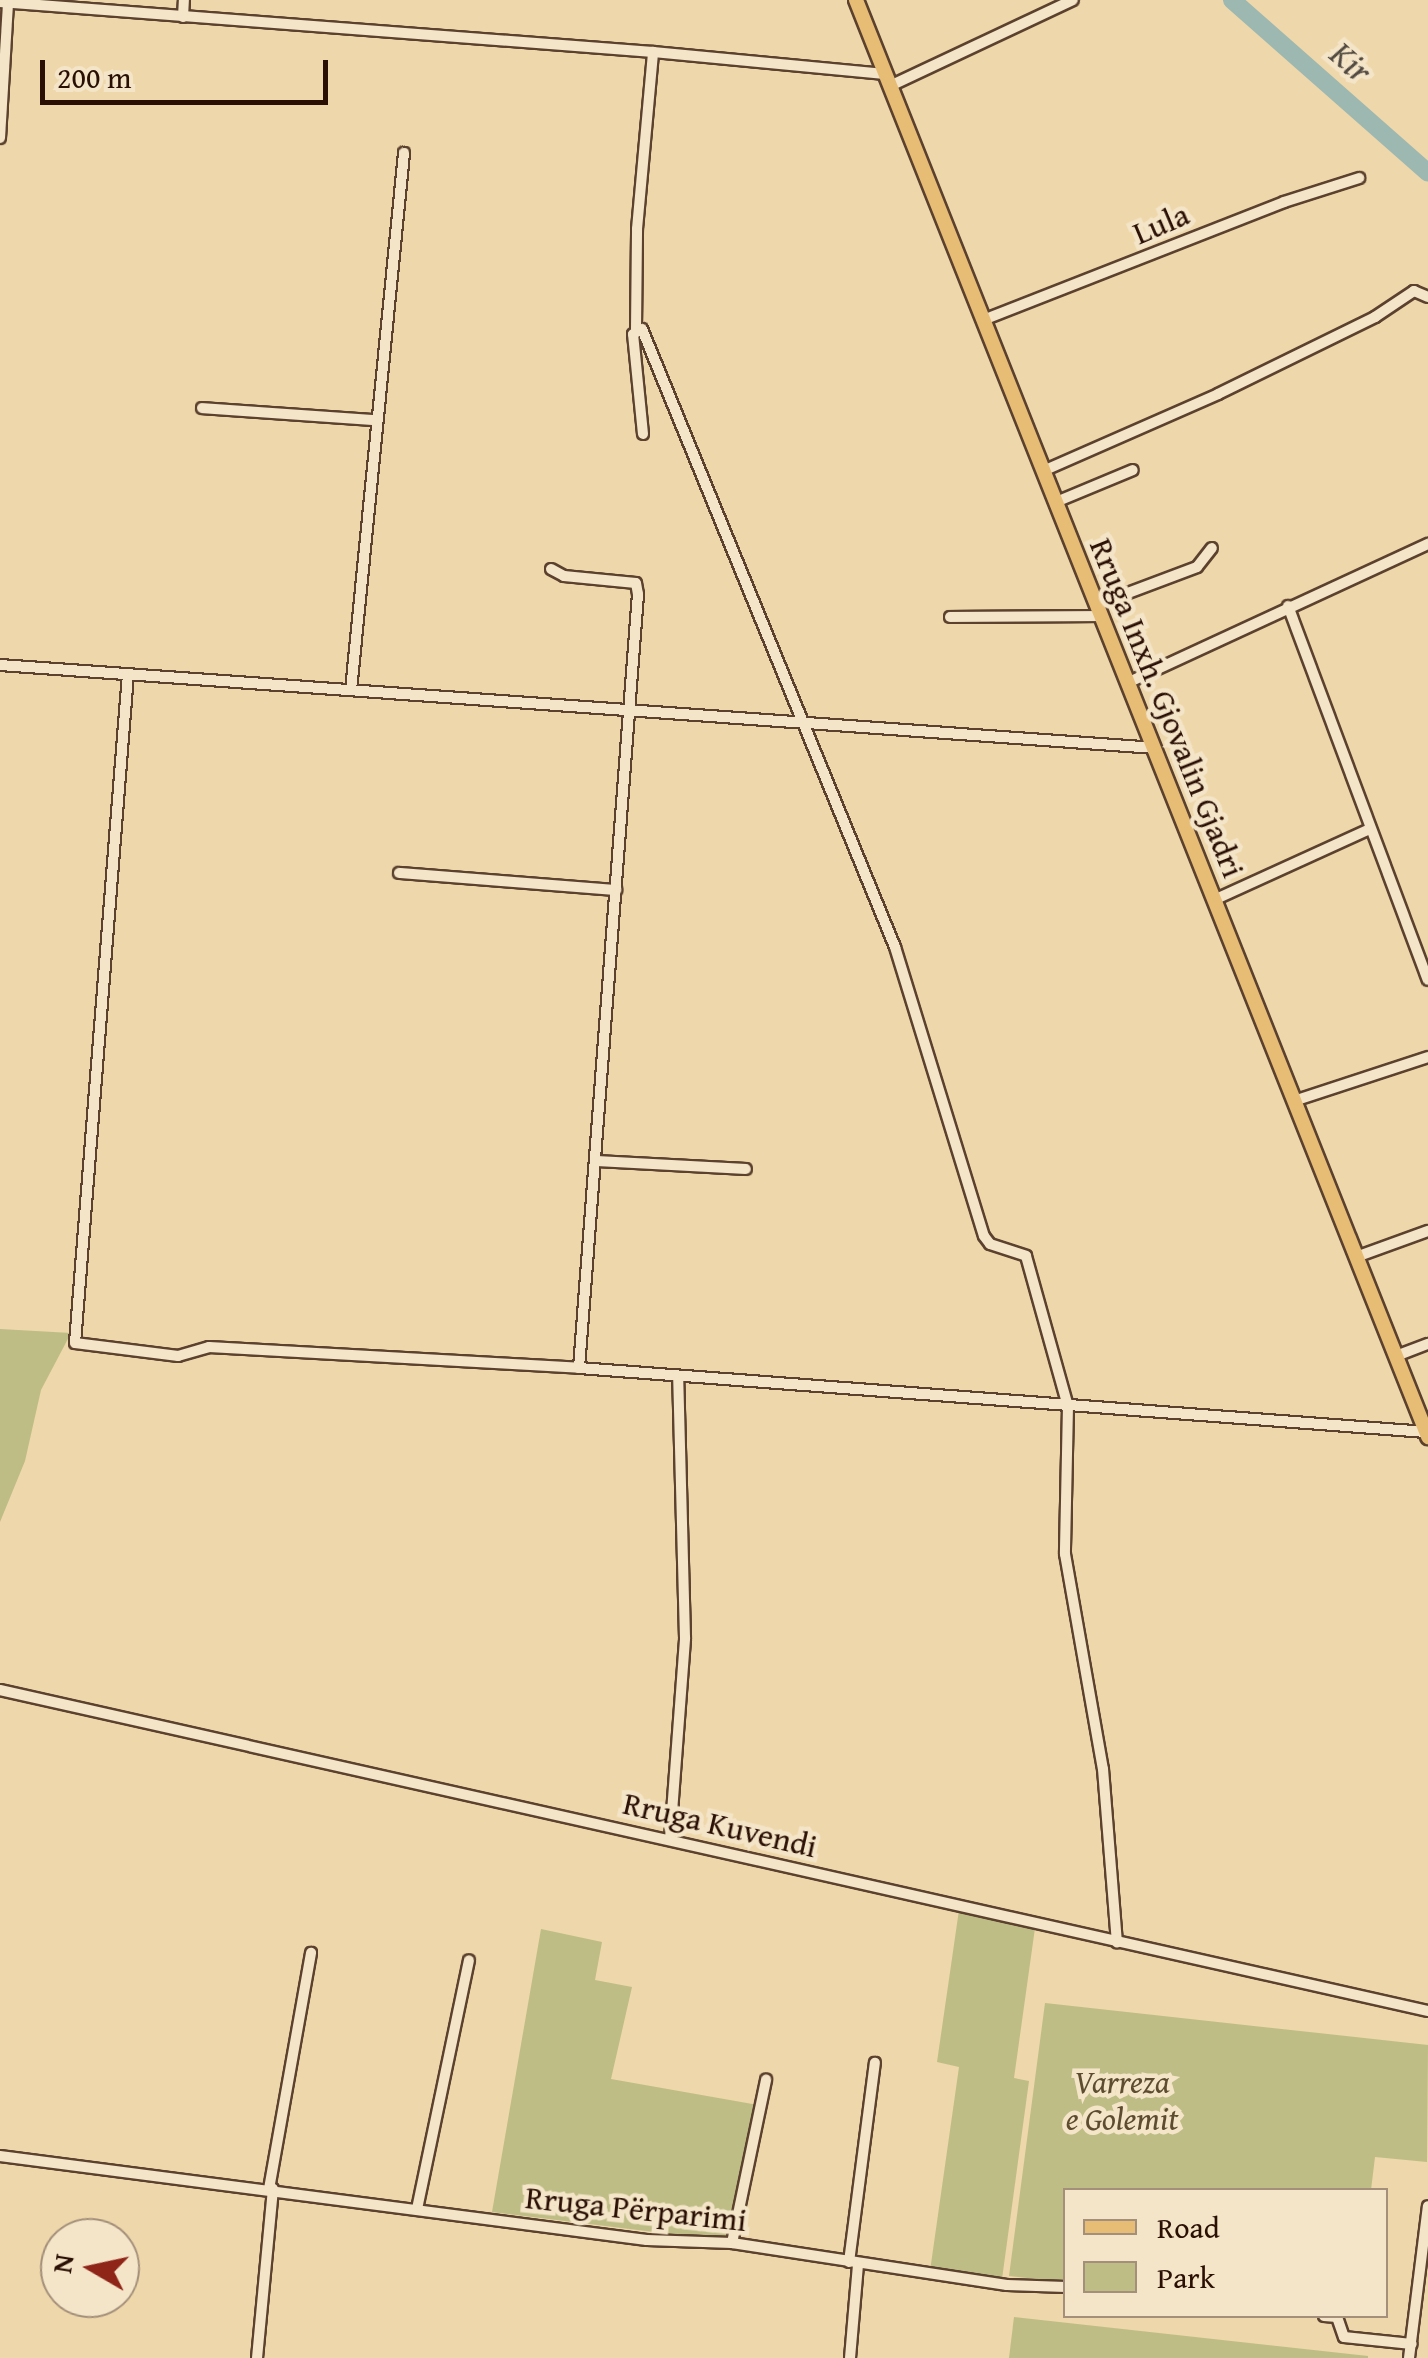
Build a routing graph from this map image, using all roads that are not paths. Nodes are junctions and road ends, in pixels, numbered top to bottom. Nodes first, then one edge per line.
1 (184, 0) edge
2 (856, 0) edge
3 (1073, 0) edge
4 (4, 3) edge
5 (183, 17) junction
6 (653, 52) junction
7 (887, 80) junction
8 (0, 138) edge
9 (404, 152) dead end
10 (1359, 178) dead end
11 (1428, 297) edge
12 (983, 320) junction
13 (636, 330) junction
14 (202, 408) dead end
15 (375, 420) junction
16 (643, 434) dead end
17 (1134, 470) dead end
18 (1043, 471) junction
19 (1056, 502) junction
20 (1428, 544) edge
21 (1212, 548) dead end
22 (550, 568) dead end
23 (1288, 606) junction
24 (1098, 610) junction
25 (950, 617) dead end
26 (0, 665) edge
27 (128, 674) junction
28 (1128, 682) junction
29 (352, 690) junction
30 (630, 712) junction
31 (802, 725) junction
32 (1154, 748) junction
33 (1370, 830) junction
34 (398, 873) dead end
35 (616, 890) junction
36 (1214, 900) junction
37 (1428, 980) edge
38 (1428, 1057) edge
39 (1294, 1101) junction
40 (597, 1161) junction
41 (746, 1170) dead end
42 (1428, 1230) edge
43 (1356, 1257) junction
44 (1428, 1344) edge
45 (1396, 1356) junction
46 (579, 1368) junction
47 (678, 1378) junction
48 (1068, 1406) junction
49 (1427, 1434) edge
50 (0, 1690) edge
51 (670, 1839) junction
52 (1117, 1942) junction
53 (311, 1953) dead end
54 (470, 1960) dead end
55 (1428, 2011) edge
56 (876, 2063) dead end
57 (766, 2080) dead end
58 (0, 2156) edge
59 (271, 2189) junction
60 (1428, 2206) edge
61 (417, 2209) junction
62 (732, 2242) junction
63 (854, 2263) junction
64 (1063, 2287) edge
65 (1337, 2318) edge
66 (1412, 2344) junction
67 (257, 2358) edge
68 (850, 2358) edge
69 (1409, 2358) edge

1 - 5 street
2 - 7 main road, Rruga Inxh. Gjovalin Gjadri
3 - 7 street
4 - 5 street
4 - 8 street
5 - 6 street
6 - 7 street
6 - 13 street
7 - 12 main road, Rruga Inxh. Gjovalin Gjadri
9 - 15 street
10 - 12 street, Lula
11 - 18 street
12 - 18 main road, Rruga Inxh. Gjovalin Gjadri
13 - 16 street
13 - 31 street
14 - 15 street
15 - 29 street
17 - 19 street
18 - 19 main road, Rruga Inxh. Gjovalin Gjadri
19 - 24 main road, Rruga Inxh. Gjovalin Gjadri
20 - 23 street
21 - 24 street
22 - 30 street
23 - 28 street
23 - 33 street
24 - 25 street
24 - 28 main road, Rruga Inxh. Gjovalin Gjadri
26 - 27 street
27 - 29 street
27 - 46 street
28 - 32 main road, Rruga Inxh. Gjovalin Gjadri
29 - 30 street
30 - 31 street
30 - 35 street
31 - 32 street
31 - 48 street
32 - 36 main road, Rruga Inxh. Gjovalin Gjadri
33 - 36 street
33 - 37 street
34 - 35 street
35 - 40 street
36 - 39 main road, Rruga Inxh. Gjovalin Gjadri
38 - 39 street
39 - 43 main road, Rruga Inxh. Gjovalin Gjadri
40 - 41 street
40 - 46 street
42 - 43 street
43 - 45 main road, Rruga Inxh. Gjovalin Gjadri
44 - 45 street
45 - 49 main road, Rruga Inxh. Gjovalin Gjadri
46 - 47 street
47 - 48 street
47 - 51 street
48 - 49 street
48 - 52 street
50 - 51 street, Rruga Kuvendi
51 - 52 street, Rruga Kuvendi
52 - 55 street, Rruga Kuvendi
53 - 59 street
54 - 61 street
56 - 63 street
57 - 62 street
58 - 59 street, Rruga Përparimi
59 - 61 street, Rruga Përparimi
59 - 67 street
60 - 66 street
61 - 62 street, Rruga Përparimi
62 - 63 street, Rruga Përparimi
63 - 64 street, Rruga Përparimi
63 - 68 street
65 - 66 street
66 - 69 street

